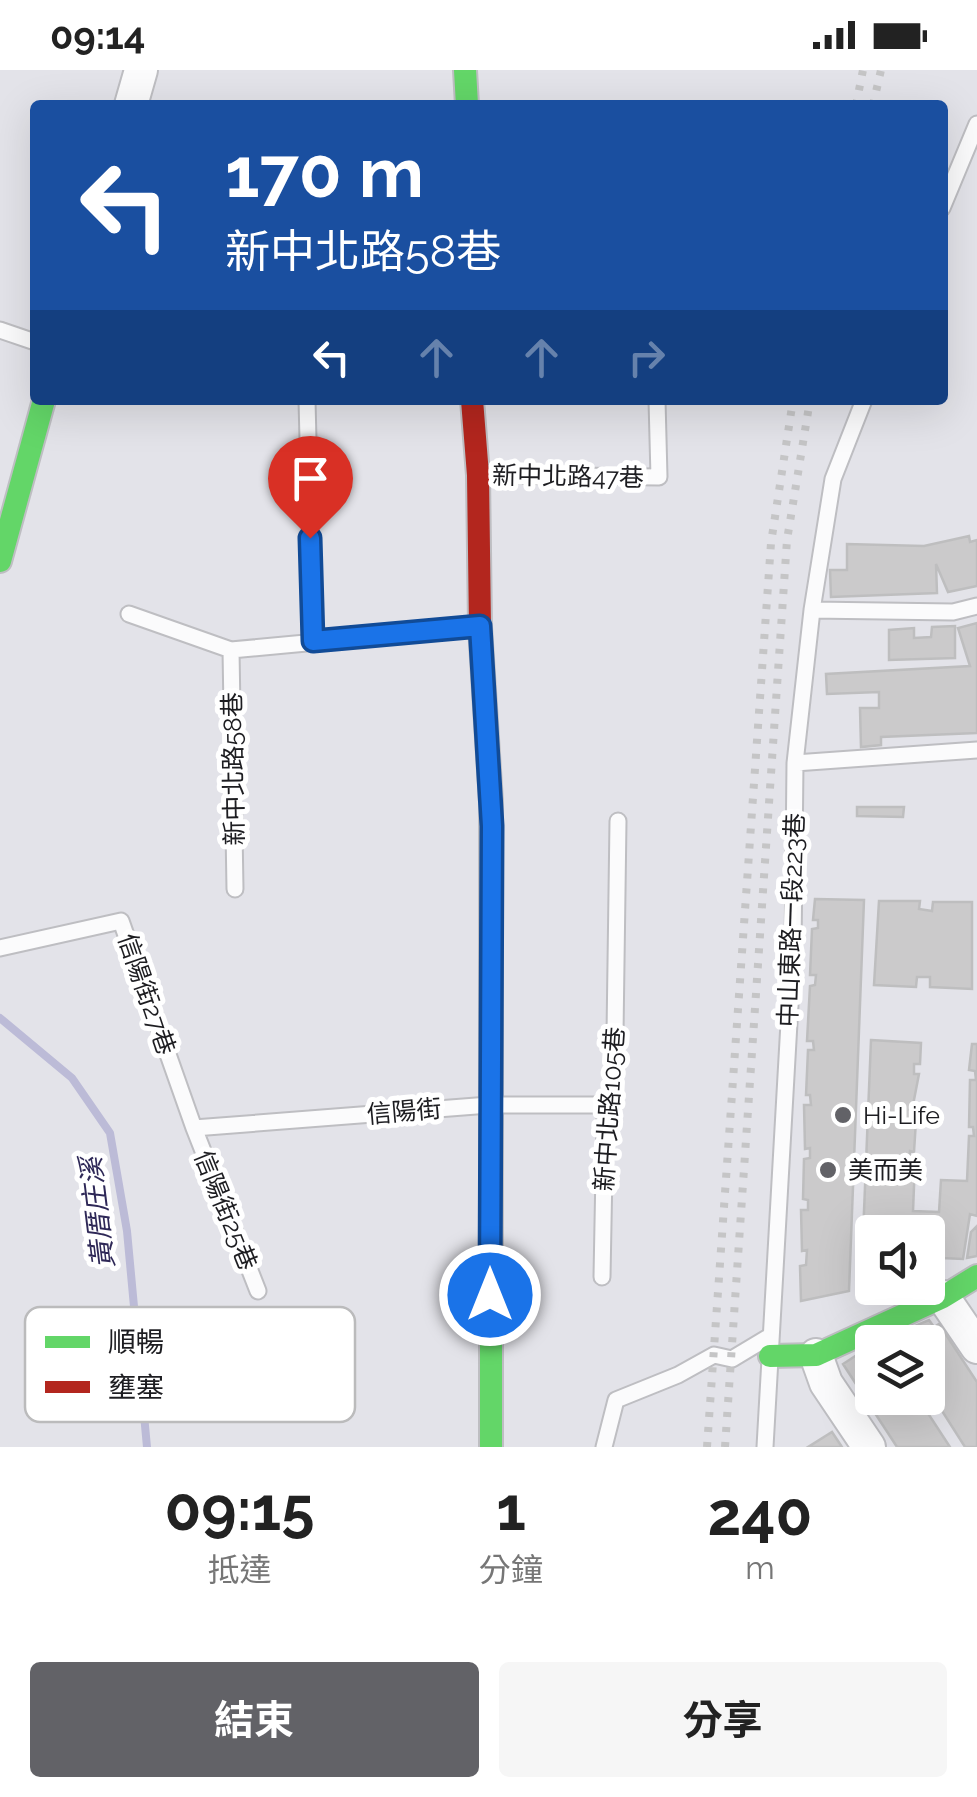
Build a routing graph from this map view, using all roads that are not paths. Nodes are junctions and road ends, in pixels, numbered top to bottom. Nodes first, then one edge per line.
1 (141, 70) edge
2 (465, 70) edge
3 (132, 100) edge
4 (466, 100) edge
5 (977, 124) edge
6 (948, 194) edge
7 (0, 330) edge
8 (30, 340) edge
9 (43, 405) edge
10 (307, 405) edge
11 (472, 405) edge
12 (657, 405) edge
13 (862, 405) edge
14 (478, 475) junction
15 (0, 561) edge
16 (977, 606) edge
17 (812, 610) junction
18 (128, 614) dead end
19 (480, 626) junction
20 (313, 641) junction
21 (231, 650) junction
22 (977, 750) edge
23 (795, 763) junction
24 (618, 821) dead end
25 (234, 889) dead end
26 (1, 948) edge
27 (489, 1104) junction
28 (614, 1105) junction
29 (194, 1128) junction
30 (977, 1276) edge
31 (602, 1277) dead end
32 (258, 1292) dead end
33 (945, 1297) edge
34 (945, 1299) edge
35 (928, 1305) edge
36 (770, 1346) junction
37 (977, 1347) edge
38 (816, 1355) junction
39 (491, 1447) edge
40 (604, 1447) edge
41 (765, 1447) edge
42 (870, 1447) edge

1 - 3 street
2 - 4 street
5 - 6 lane
7 - 8 lane
9 - 15 street
10 - 20 lane
11 - 14 street
12 - 14 lane, 新中北路47巷
13 - 17 lane, 中山東路一段223巷
14 - 19 street
16 - 17 lane
17 - 23 lane, 中山東路一段223巷
18 - 21 lane
19 - 20 lane
19 - 27 street
20 - 21 lane
21 - 25 lane, 新中北路58巷
22 - 23 lane
23 - 36 lane, 中山東路一段223巷
24 - 28 lane, 新中北路105巷
26 - 29 lane, 信陽街27巷
27 - 28 lane, 信陽街
27 - 29 lane, 信陽街
27 - 39 street
28 - 31 lane, 新中北路105巷
29 - 32 lane, 信陽街25巷
30 - 33 street
34 - 37 street
35 - 38 street
36 - 38 street
36 - 40 lane
36 - 41 lane, 中山東路一段223巷
38 - 42 street

